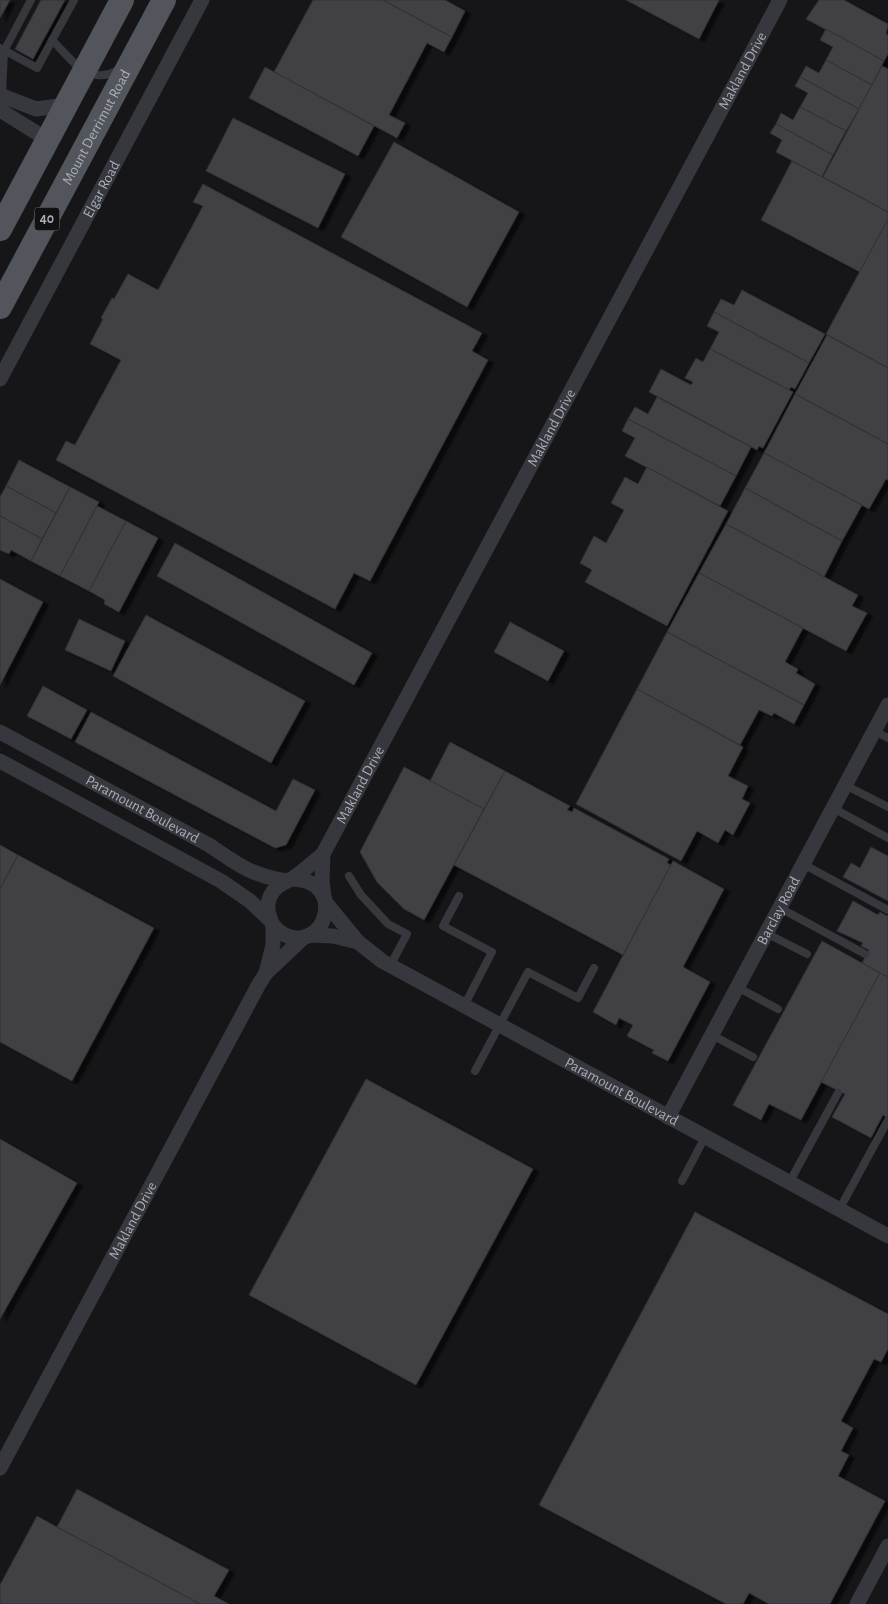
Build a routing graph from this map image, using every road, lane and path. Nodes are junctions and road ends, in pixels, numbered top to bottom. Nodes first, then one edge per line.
1 (31, 0) edge
2 (74, 0) edge
3 (112, 0) edge
4 (122, 0) edge
5 (164, 0) edge
6 (202, 0) edge
7 (780, 0) edge
8 (101, 39) junction
9 (52, 40) junction
10 (2, 49) edge
11 (131, 63) junction
12 (84, 72) junction
13 (1, 101) edge
14 (66, 105) junction
15 (95, 131) junction
16 (48, 140) junction
17 (0, 229) edge
18 (0, 307) edge
19 (0, 379) edge
20 (888, 705) edge
21 (874, 731) junction
22 (0, 732) edge
23 (888, 738) edge
24 (0, 761) edge
25 (845, 785) junction
26 (888, 807) edge
27 (833, 808) junction
28 (888, 838) edge
29 (323, 854) junction
30 (803, 864) junction
31 (349, 876) dead end
32 (289, 880) junction
33 (459, 896) dead end
34 (325, 899) junction
35 (780, 908) junction
36 (888, 910) edge
37 (271, 923) junction
38 (766, 933) junction
39 (306, 936) junction
40 (358, 942) junction
41 (807, 954) dead end
42 (865, 954) dead end
43 (390, 966) junction
44 (594, 968) dead end
45 (266, 974) junction
46 (738, 987) junction
47 (464, 1006) junction
48 (778, 1008) dead end
49 (499, 1026) junction
50 (712, 1035) junction
51 (753, 1057) dead end
52 (475, 1071) dead end
53 (838, 1093) dead end
54 (668, 1117) junction
55 (888, 1120) edge
56 (705, 1137) junction
57 (682, 1181) dead end
58 (789, 1183) junction
59 (839, 1210) junction
60 (888, 1236) edge
61 (0, 1468) edge
62 (888, 1546) edge
63 (857, 1604) edge

1 - 10 lane
2 - 9 lane
3 - 8 lane
4 - 8 main road, 40
5 - 11 main road, Mount Derrimut Road / 40
6 - 19 street, Elgar Road
7 - 29 street, Makland Drive
8 - 12 main road, 40
9 - 10 lane
9 - 12 lane
10 - 13 lane
11 - 12 lane
11 - 15 main road, Mount Derrimut Road / 40
12 - 14 main road, 40
13 - 14 street
13 - 16 street
14 - 16 main road, 40
15 - 16 main road
15 - 18 main road, Mount Derrimut Road / 40
16 - 17 main road, 40
20 - 21 street, Barclay Road
21 - 23 lane
21 - 25 street, Barclay Road
22 - 32 street, Paramount Boulevard
24 - 37 street, Paramount Boulevard
25 - 26 lane
25 - 27 street, Barclay Road
27 - 28 lane
27 - 30 street, Barclay Road
29 - 32 street, Makland Drive
29 - 34 street, Makland Drive
30 - 35 street, Barclay Road
30 - 36 lane
31 - 43 lane
32 - 34 street
32 - 37 street
33 - 47 lane
34 - 39 street
34 - 40 street, Paramount Boulevard
35 - 38 street, Barclay Road
35 - 42 lane
37 - 39 street
37 - 45 street, Makland Drive
38 - 41 lane
38 - 46 street, Barclay Road
39 - 40 street, Paramount Boulevard
39 - 45 street, Makland Drive
40 - 43 street, Paramount Boulevard
43 - 47 street, Paramount Boulevard
44 - 49 lane
45 - 61 street, Makland Drive
46 - 48 lane
46 - 50 street, Barclay Road
47 - 49 street, Paramount Boulevard
49 - 52 lane
49 - 54 street, Paramount Boulevard
50 - 51 lane
50 - 54 street, Barclay Road
53 - 58 lane
54 - 56 street, Paramount Boulevard
55 - 59 lane
56 - 57 lane
56 - 58 street, Paramount Boulevard
58 - 59 street, Paramount Boulevard
59 - 60 street, Paramount Boulevard
62 - 63 street

